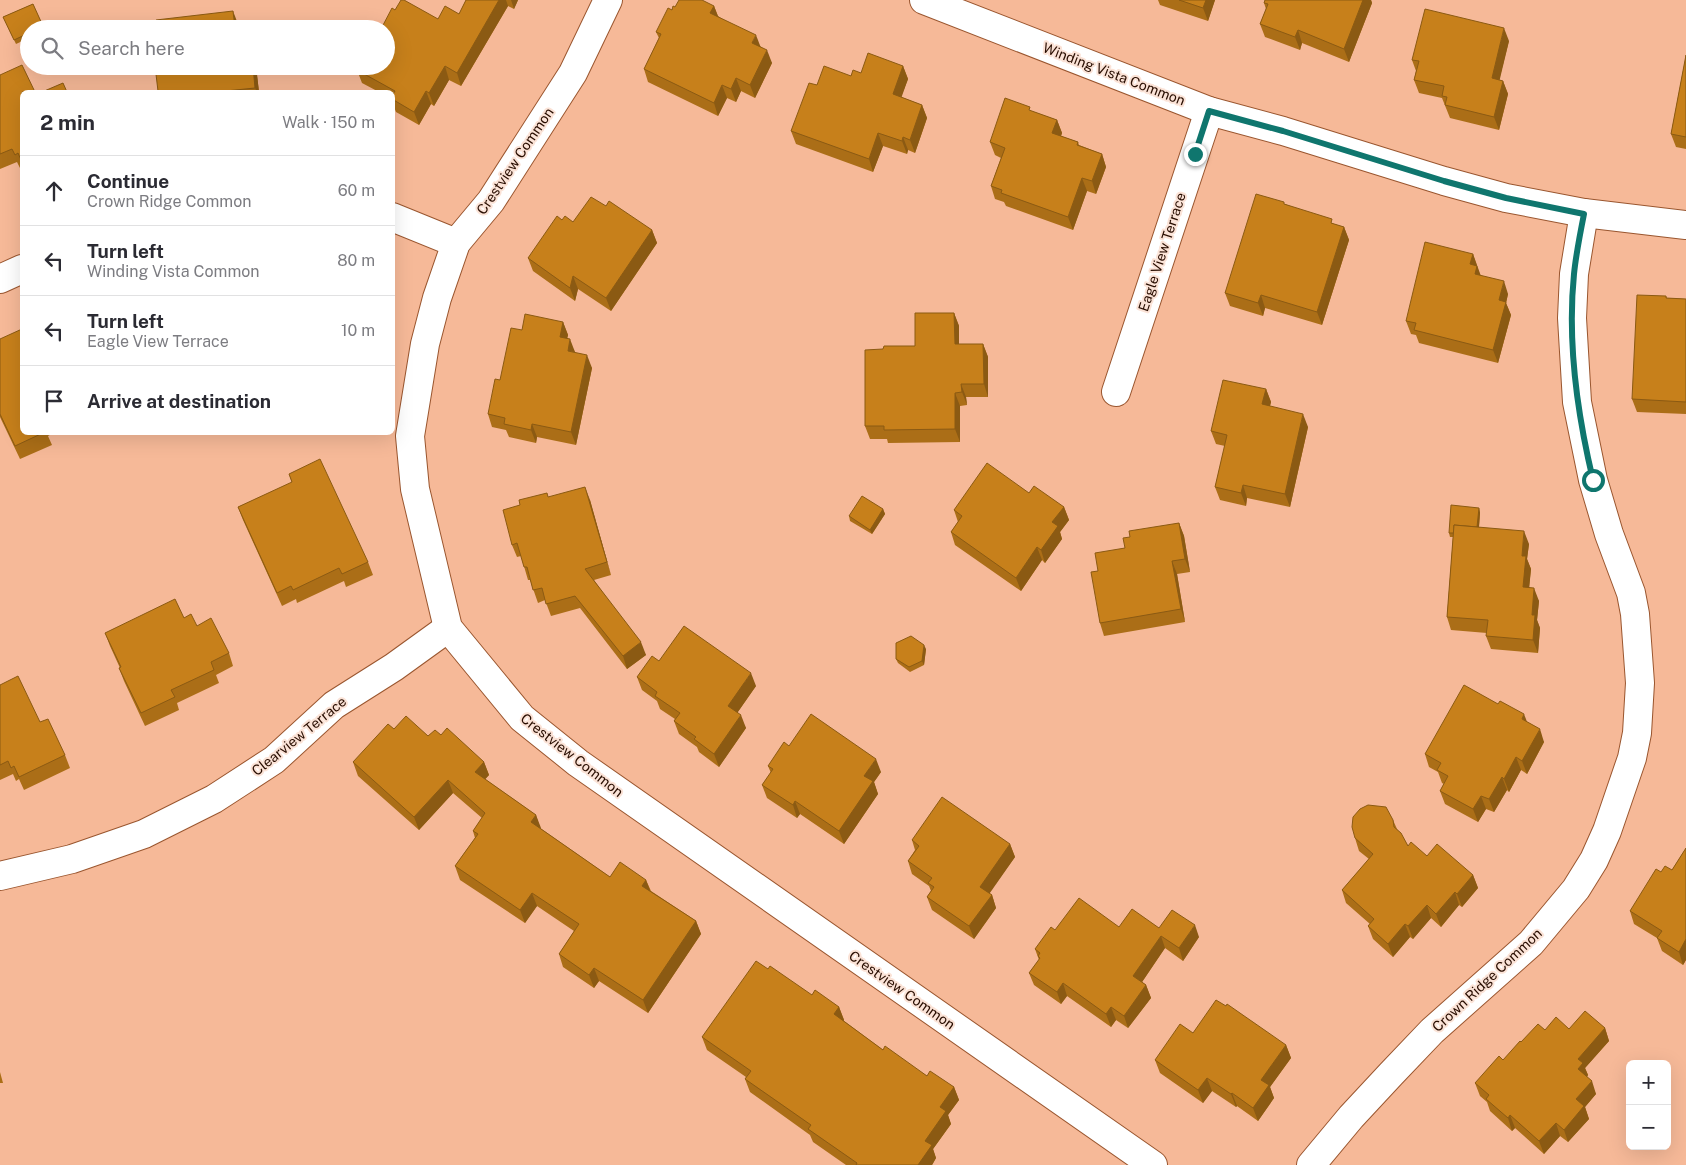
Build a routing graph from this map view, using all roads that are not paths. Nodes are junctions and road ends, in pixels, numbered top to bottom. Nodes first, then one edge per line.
1 (608, 0) edge
2 (924, 0) edge
3 (1209, 111) junction
4 (1584, 214) junction
5 (395, 218) edge
6 (1686, 225) edge
7 (456, 243) junction
8 (20, 270) edge
9 (0, 279) edge
10 (1116, 392) dead end
11 (448, 628) junction
12 (0, 876) edge
13 (1153, 1165) edge
14 (1311, 1165) edge

1 - 7 street, Crestview Common
2 - 3 street, Winding Vista Common
3 - 4 street, Winding Vista Common
3 - 10 street, Eagle View Terrace
4 - 6 street, Winding Vista Common
4 - 14 street, Crown Ridge Common
5 - 7 street
7 - 11 street, Crestview Common
8 - 9 street
11 - 12 street, Clearview Terrace
11 - 13 street, Crestview Common

